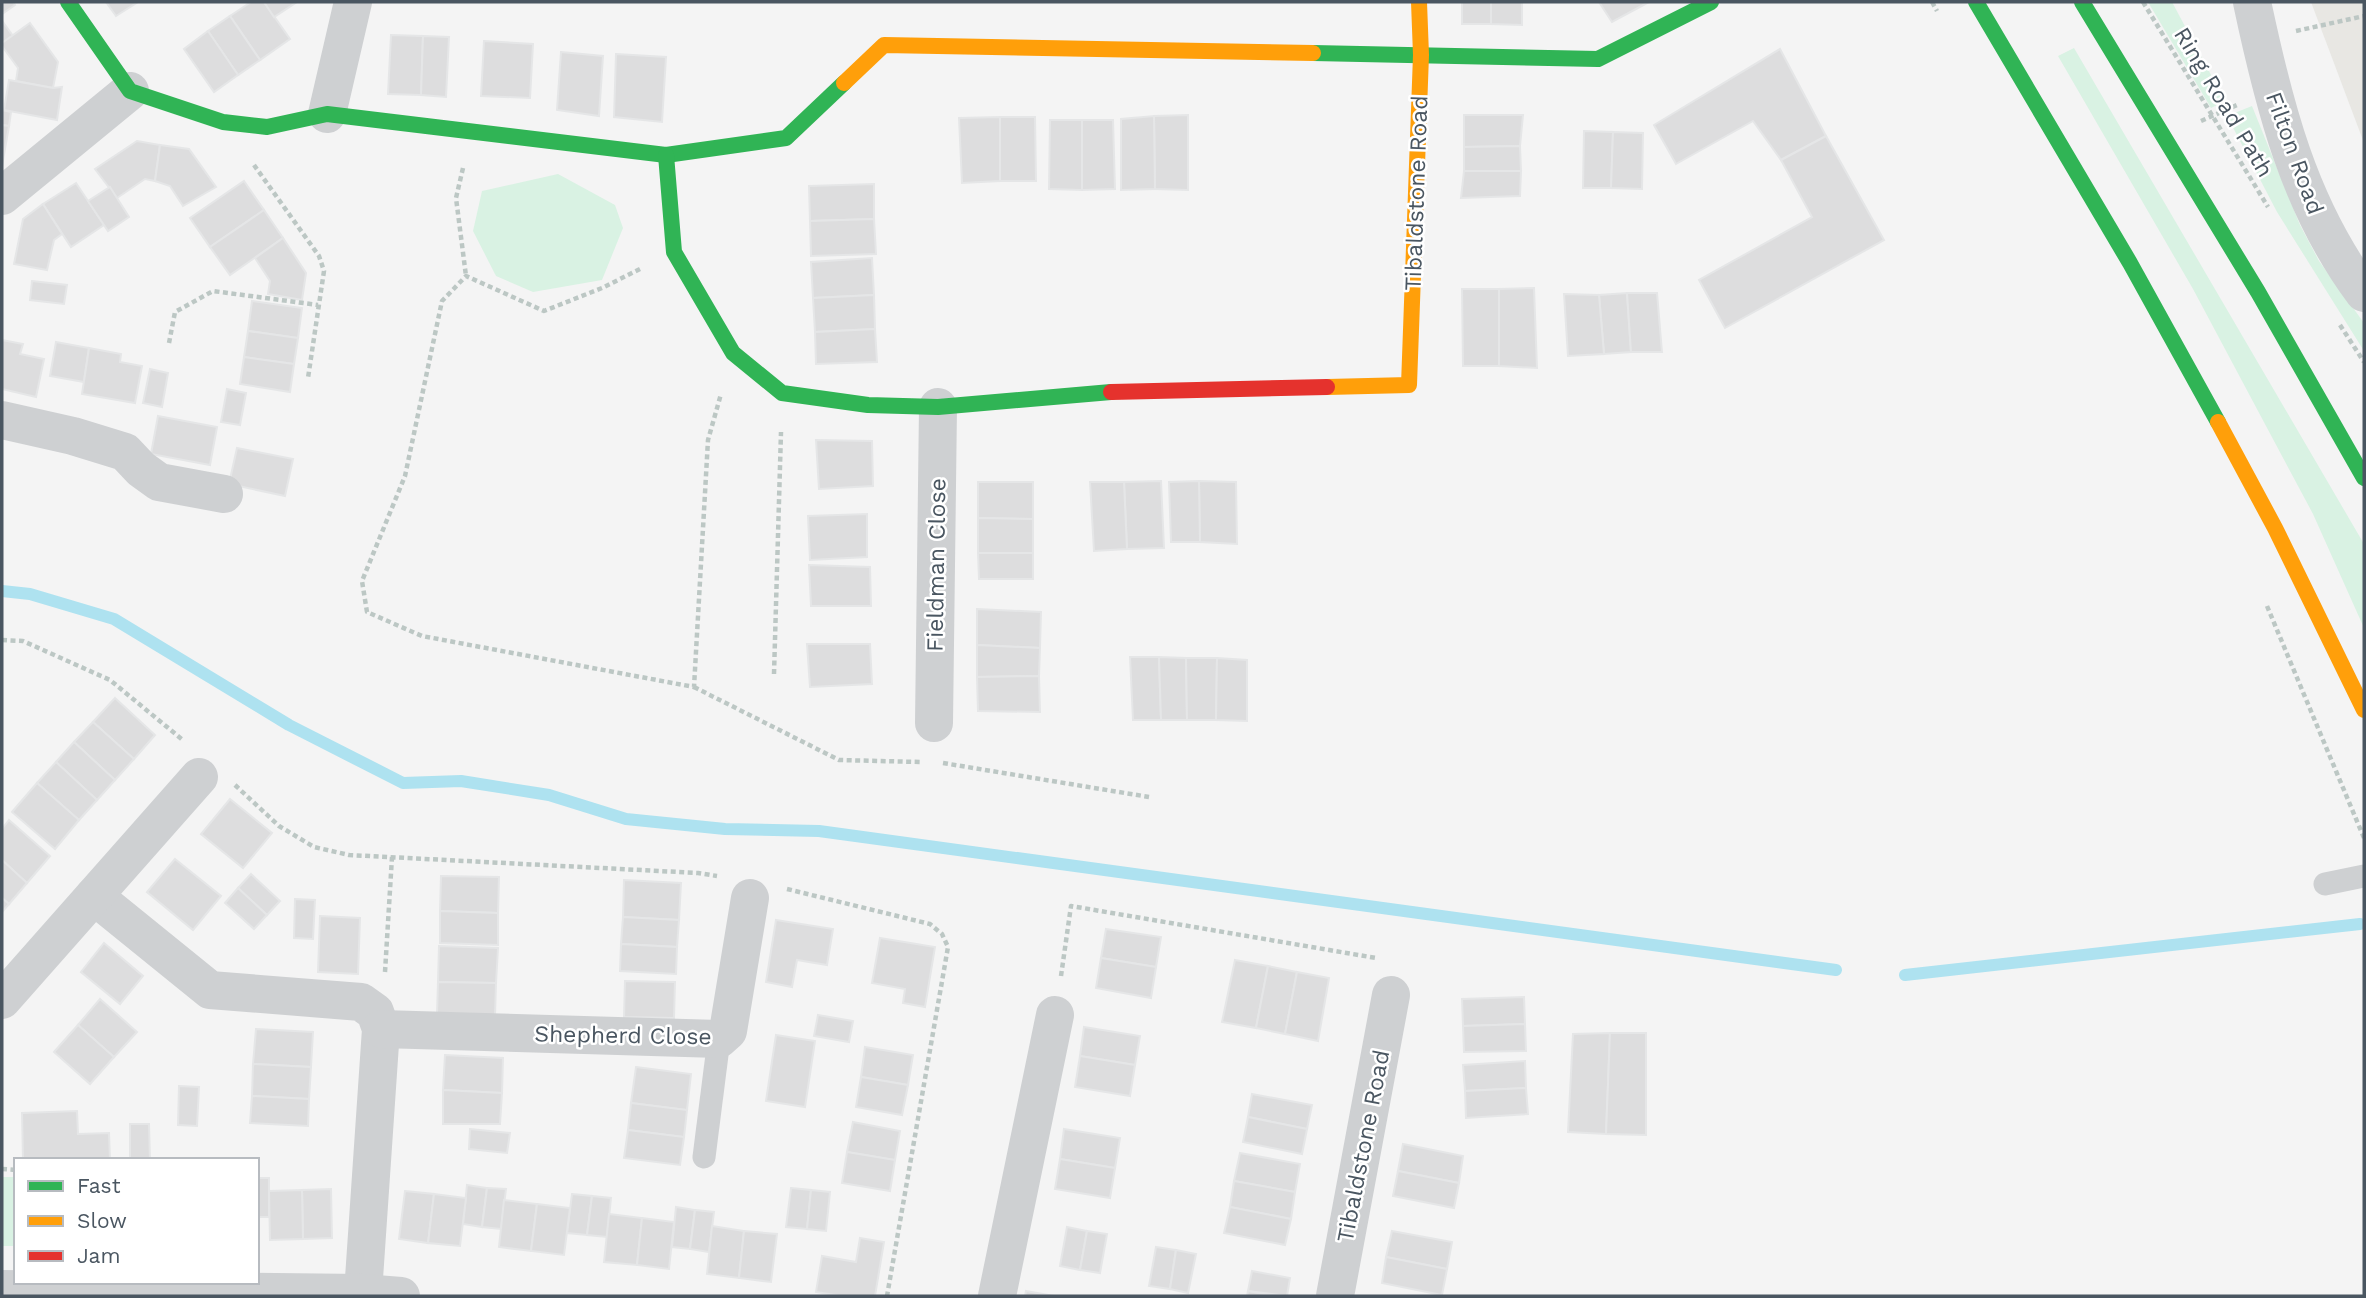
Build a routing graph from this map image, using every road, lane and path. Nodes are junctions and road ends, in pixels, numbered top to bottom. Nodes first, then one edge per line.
1 (68, 2) edge
2 (353, 2) edge
3 (1419, 2) edge
4 (1711, 2) edge
5 (1932, 2) edge
6 (1976, 2) edge
7 (2082, 2) edge
8 (2143, 2) edge
9 (2252, 2) edge
10 (1938, 13) dead end
11 (2364, 16) edge
12 (2260, 41) junction
13 (1421, 55) junction
14 (130, 91) junction
15 (327, 114) junction
16 (223, 122) junction
17 (471, 133) junction
18 (666, 155) junction
19 (2, 196) edge
20 (2274, 218) dead end
21 (674, 252) junction
22 (466, 276) junction
23 (2349, 304) edge
24 (318, 305) junction
25 (169, 343) dead end
26 (733, 353) junction
27 (2364, 362) edge
28 (308, 378) dead end
29 (782, 393) junction
30 (938, 407) junction
31 (2, 420) edge
32 (2364, 478) edge
33 (224, 494) dead end
34 (2262, 596) dead end
35 (2, 640) edge
36 (774, 674) dead end
37 (2364, 710) edge
38 (934, 723) dead end
39 (205, 770) junction
40 (2364, 838) edge
41 (392, 857) junction
42 (2364, 876) edge
43 (2325, 884) dead end
44 (751, 887) junction
45 (94, 896) junction
46 (1378, 959) dead end
47 (1391, 995) dead end
48 (2, 1000) edge
49 (371, 1015) junction
50 (1055, 1015) joint
51 (719, 1039) junction
52 (704, 1157) dead end
53 (2, 1289) edge
54 (81, 1293) edge
55 (363, 1293) junction
56 (401, 1296) edge
57 (887, 1296) edge
58 (997, 1296) edge
59 (1335, 1296) edge

1 - 14 street
2 - 15 street
3 - 13 street, Tibaldstone Road
4 - 13 street
5 - 10 path
6 - 37 street
7 - 32 street
8 - 20 path, Ring Road Path
9 - 12 street, Filton Road
11 - 12 path
12 - 23 street, Filton Road
13 - 18 street
13 - 30 street, Tibaldstone Road
14 - 16 street
14 - 19 street
15 - 16 street
15 - 17 street
16 - 24 path
17 - 18 street
17 - 22 path
18 - 21 street
21 - 22 path
21 - 26 street
22 - 26 path
23 - 27 path
24 - 25 path
24 - 28 path
26 - 29 street
29 - 30 street
29 - 36 path
30 - 38 street, Fieldman Close
31 - 33 street
34 - 40 path
35 - 39 path
39 - 41 path
39 - 45 street
41 - 44 path
41 - 49 path
42 - 43 lane
44 - 51 street, Shepherd Close
44 - 57 path
45 - 48 street
45 - 49 street, Shepherd Close
46 - 50 path
47 - 59 street, Tibaldstone Road
49 - 51 street, Shepherd Close
49 - 55 street
50 - 58 street
51 - 52 lane
53 - 54 street
54 - 55 street
55 - 56 street

